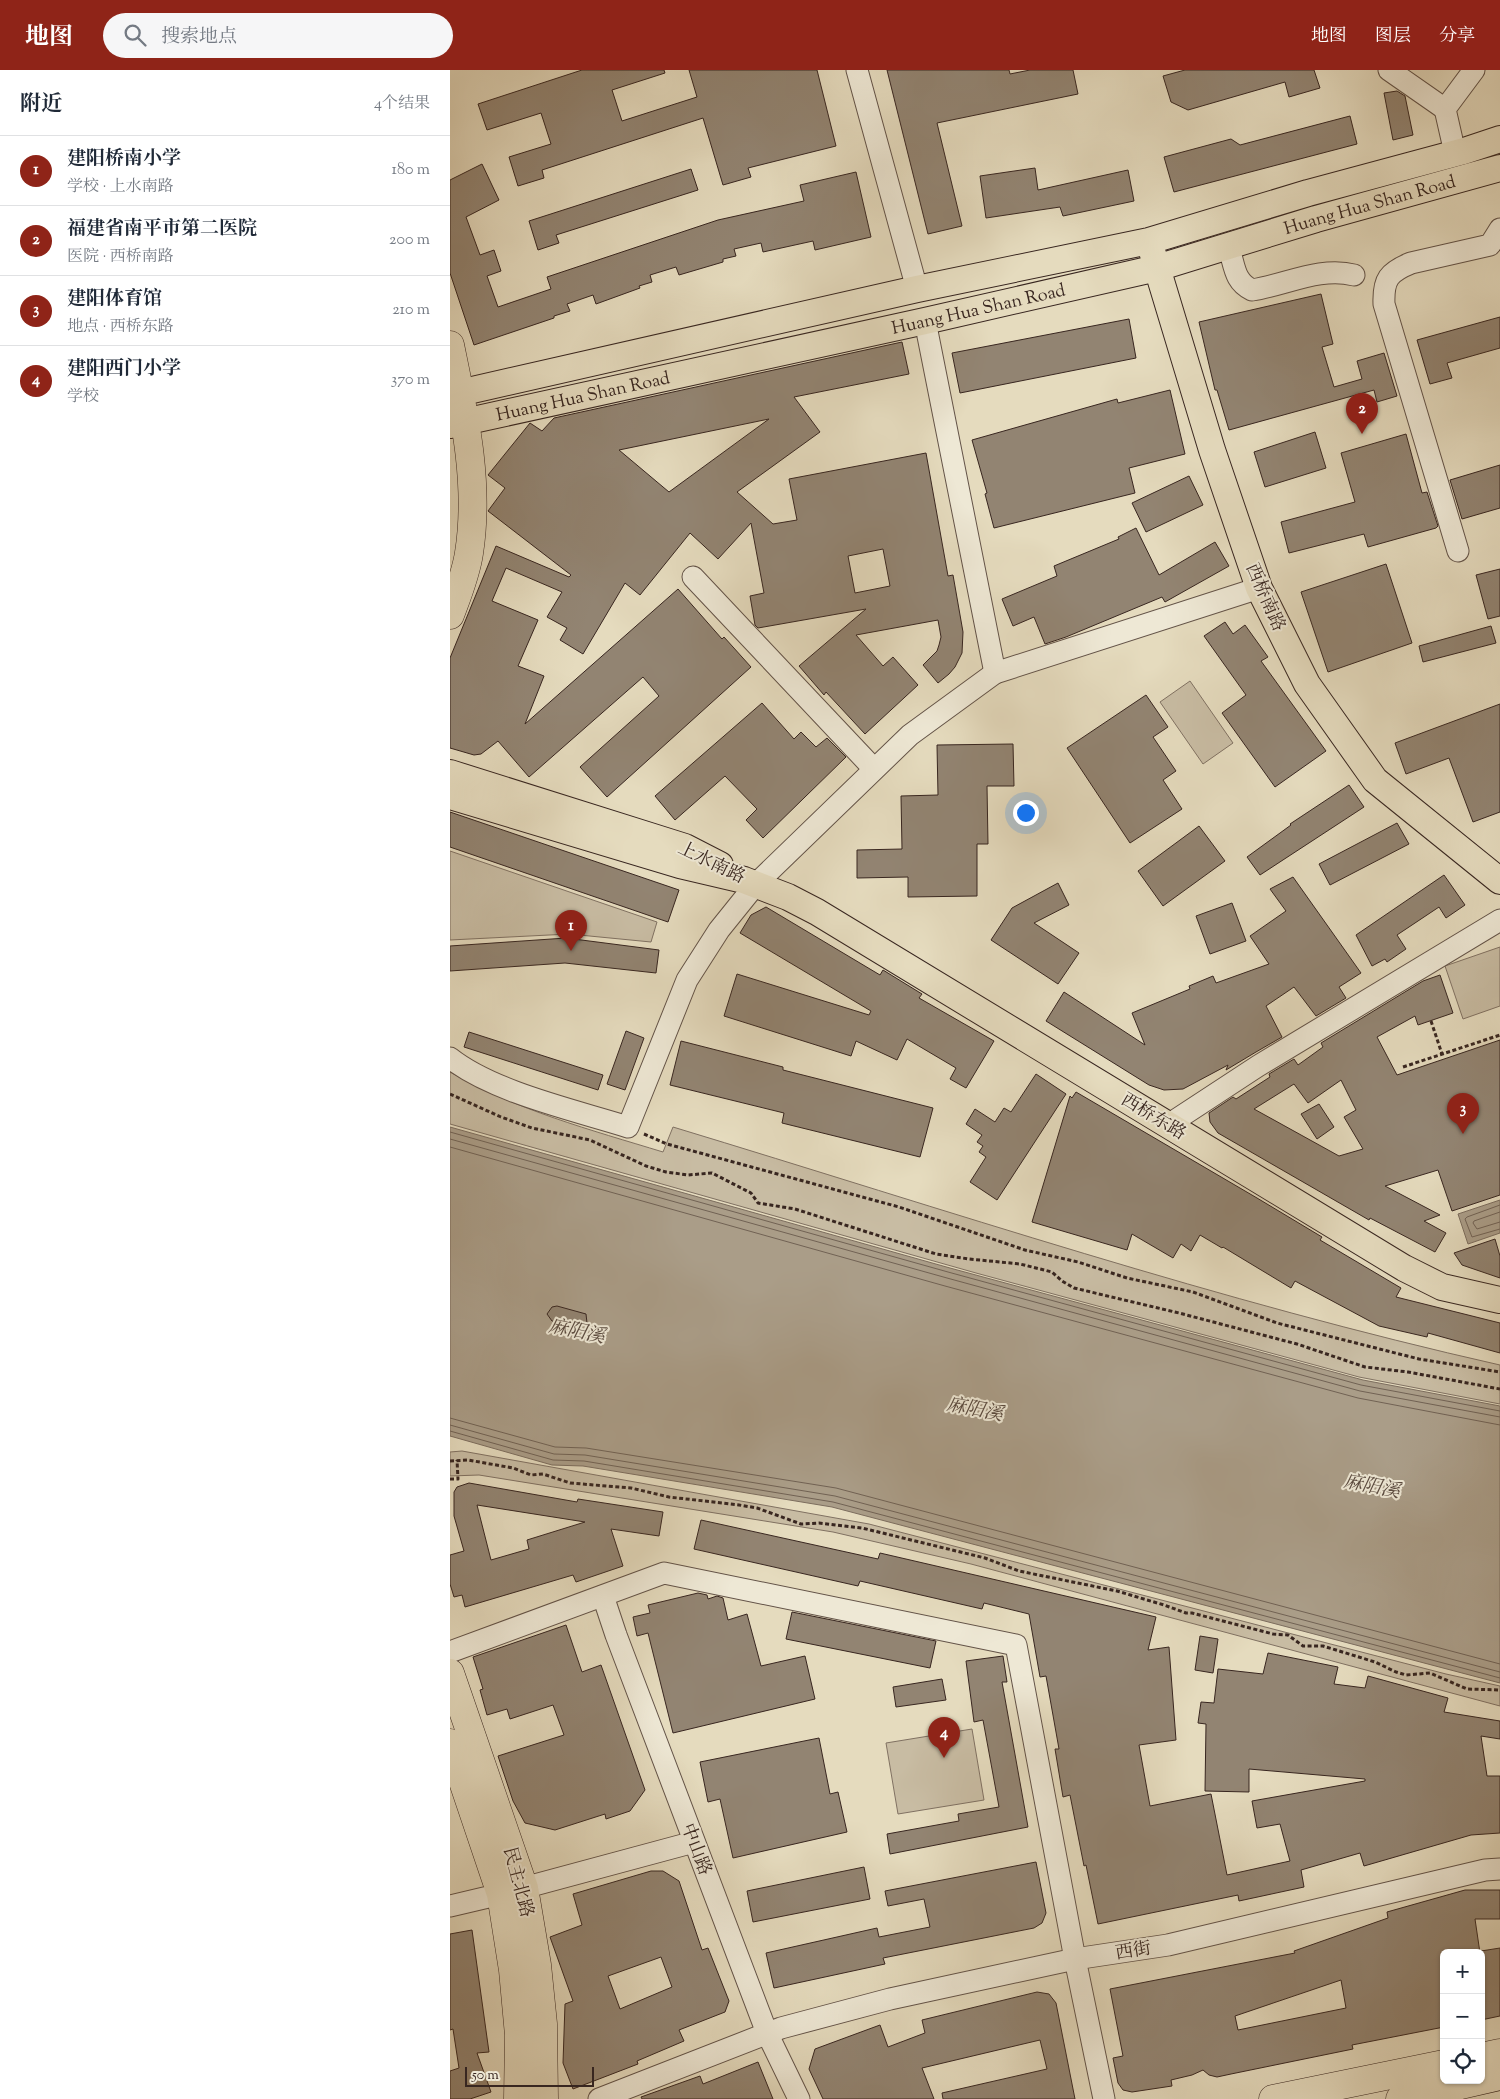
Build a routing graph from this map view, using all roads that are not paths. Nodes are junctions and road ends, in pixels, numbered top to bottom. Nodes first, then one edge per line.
1 (857, 70) edge
2 (1389, 70) edge
3 (1474, 70) edge
4 (1445, 109) junction
5 (1500, 139) edge
6 (1455, 154) junction
7 (1500, 168) edge
8 (1149, 241) junction
9 (1497, 242) edge
10 (1228, 246) junction
11 (1157, 268) junction
12 (1354, 275) dead end
13 (917, 289) junction
14 (925, 322) junction
15 (450, 345) edge
16 (455, 394) edge
17 (458, 423) edge
18 (1458, 551) dead end
19 (694, 577) dead end
20 (1259, 588) junction
21 (450, 616) edge
22 (995, 673) junction
23 (874, 769) junction
24 (450, 773) edge
25 (450, 796) edge
26 (1500, 881) edge
27 (756, 884) junction
28 (1500, 920) edge
29 (450, 1058) edge
30 (1168, 1125) junction
31 (1500, 1300) edge
32 (603, 1596) junction
33 (450, 1652) edge
34 (450, 1673) edge
35 (450, 1743) edge
36 (694, 1842) junction
37 (1500, 1869) edge
38 (513, 1891) junction
39 (450, 1906) edge
40 (1075, 1959) junction
41 (768, 2033) junction
42 (1500, 2053) edge
43 (1485, 2056) edge
44 (1440, 2065) edge
45 (1500, 2076) edge
46 (518, 2099) edge
47 (544, 2099) edge
48 (599, 2099) edge
49 (799, 2099) edge
50 (1104, 2099) edge
51 (1273, 2099) edge
52 (1400, 2099) edge

1 - 13 street
2 - 4 street
3 - 4 street
4 - 6 street
5 - 6 main road, Huang Hua Shan Road
6 - 8 main road, Huang Hua Shan Road
7 - 10 main road, Huang Hua Shan Road
8 - 11 main road, 西桥南路
8 - 13 main road, Huang Hua Shan Road
9 - 18 street
10 - 11 main road, Huang Hua Shan Road
10 - 12 street
11 - 14 main road, Huang Hua Shan Road
11 - 20 main road, 西桥南路
13 - 16 main road, Huang Hua Shan Road
14 - 17 main road, Huang Hua Shan Road
14 - 22 street
15 - 16 highway
16 - 17 highway
17 - 21 highway
19 - 23 street
20 - 22 street
20 - 26 main road, 西桥南路
22 - 23 street
23 - 27 street
24 - 27 main road, 上水南路
25 - 27 main road, 上水南路
27 - 29 street
27 - 30 main road, 西桥东路
28 - 30 street
30 - 31 main road, 西桥东路
32 - 33 street
32 - 36 street, 中山路
32 - 40 street
34 - 38 highway, 民主北路
35 - 38 highway, 民主北路
36 - 38 street
36 - 41 street, 中山路
37 - 40 street, 西街
38 - 39 street
38 - 46 highway, 民主北路
38 - 47 highway, 民主北路
40 - 41 street, 西街
40 - 50 street
41 - 48 street, 西街
41 - 49 street, 中山路
42 - 43 highway
44 - 51 highway
45 - 52 highway

